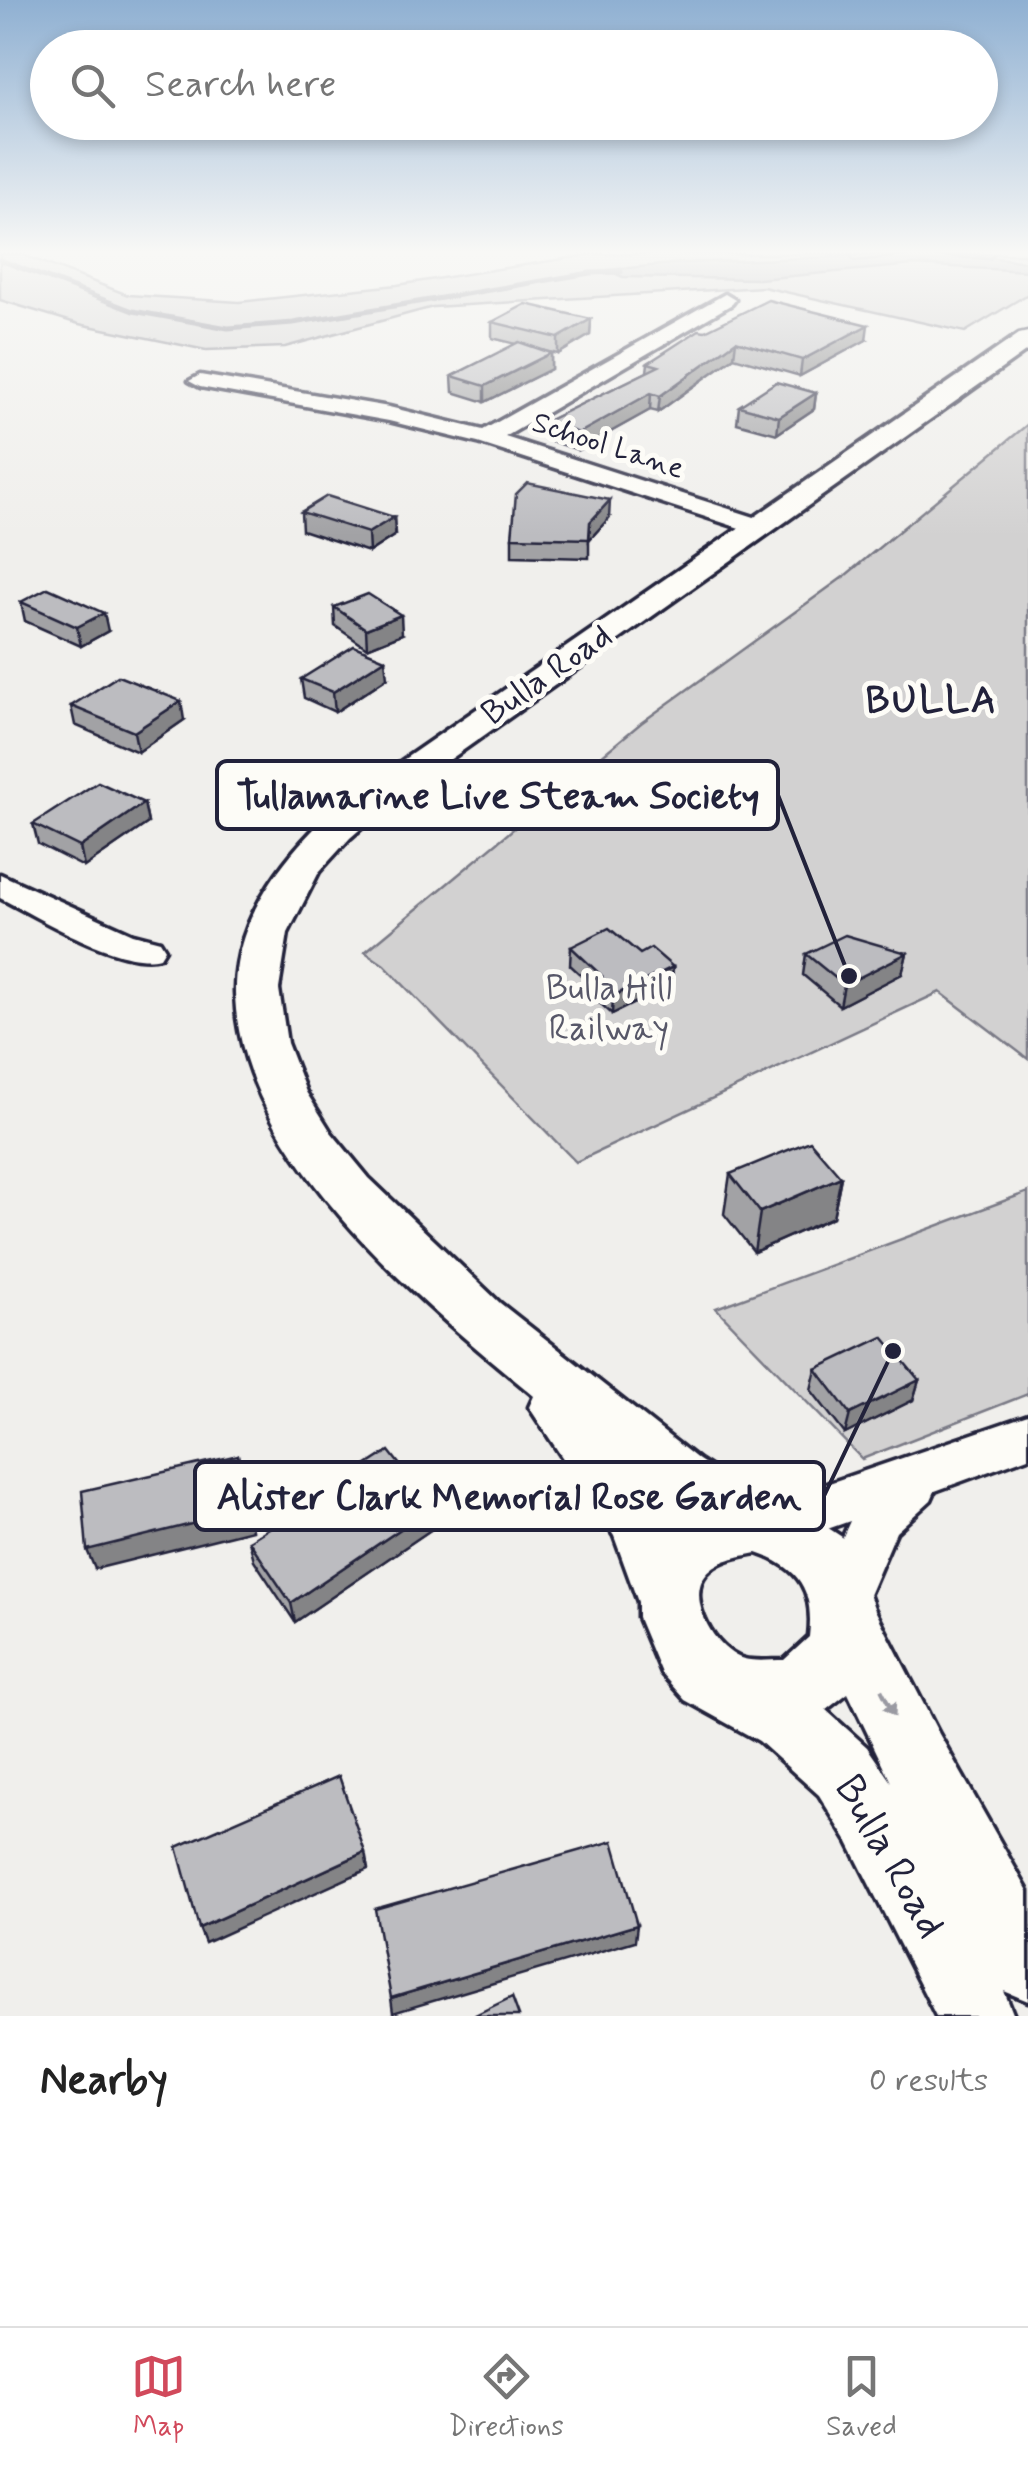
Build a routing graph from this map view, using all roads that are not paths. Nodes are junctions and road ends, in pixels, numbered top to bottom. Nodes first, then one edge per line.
1 (642, 348) edge
2 (1015, 348) edge
3 (200, 381) dead end
4 (486, 438) junction
5 (761, 527) junction
6 (0, 885) edge
7 (147, 948) dead end
8 (502, 1341) junction
9 (1028, 1436) edge
10 (926, 1473) junction
11 (763, 1526) junction
12 (666, 1593) junction
13 (842, 1607) junction
14 (726, 1687) junction
15 (1028, 1964) edge
16 (976, 2016) edge

1 - 4 street
2 - 5 main road, Bulla Road
3 - 4 street, School Lane
4 - 5 street, School Lane
5 - 8 main road, Bulla Road
6 - 7 street
8 - 11 main road, Bulla Road
8 - 12 main road, Bulla Road
9 - 10 street
10 - 11 street
10 - 13 street
11 - 12 main road
11 - 13 main road
12 - 14 main road
13 - 14 main road
13 -> 15 main road, Bulla Road
14 - 16 main road, Bulla Road

